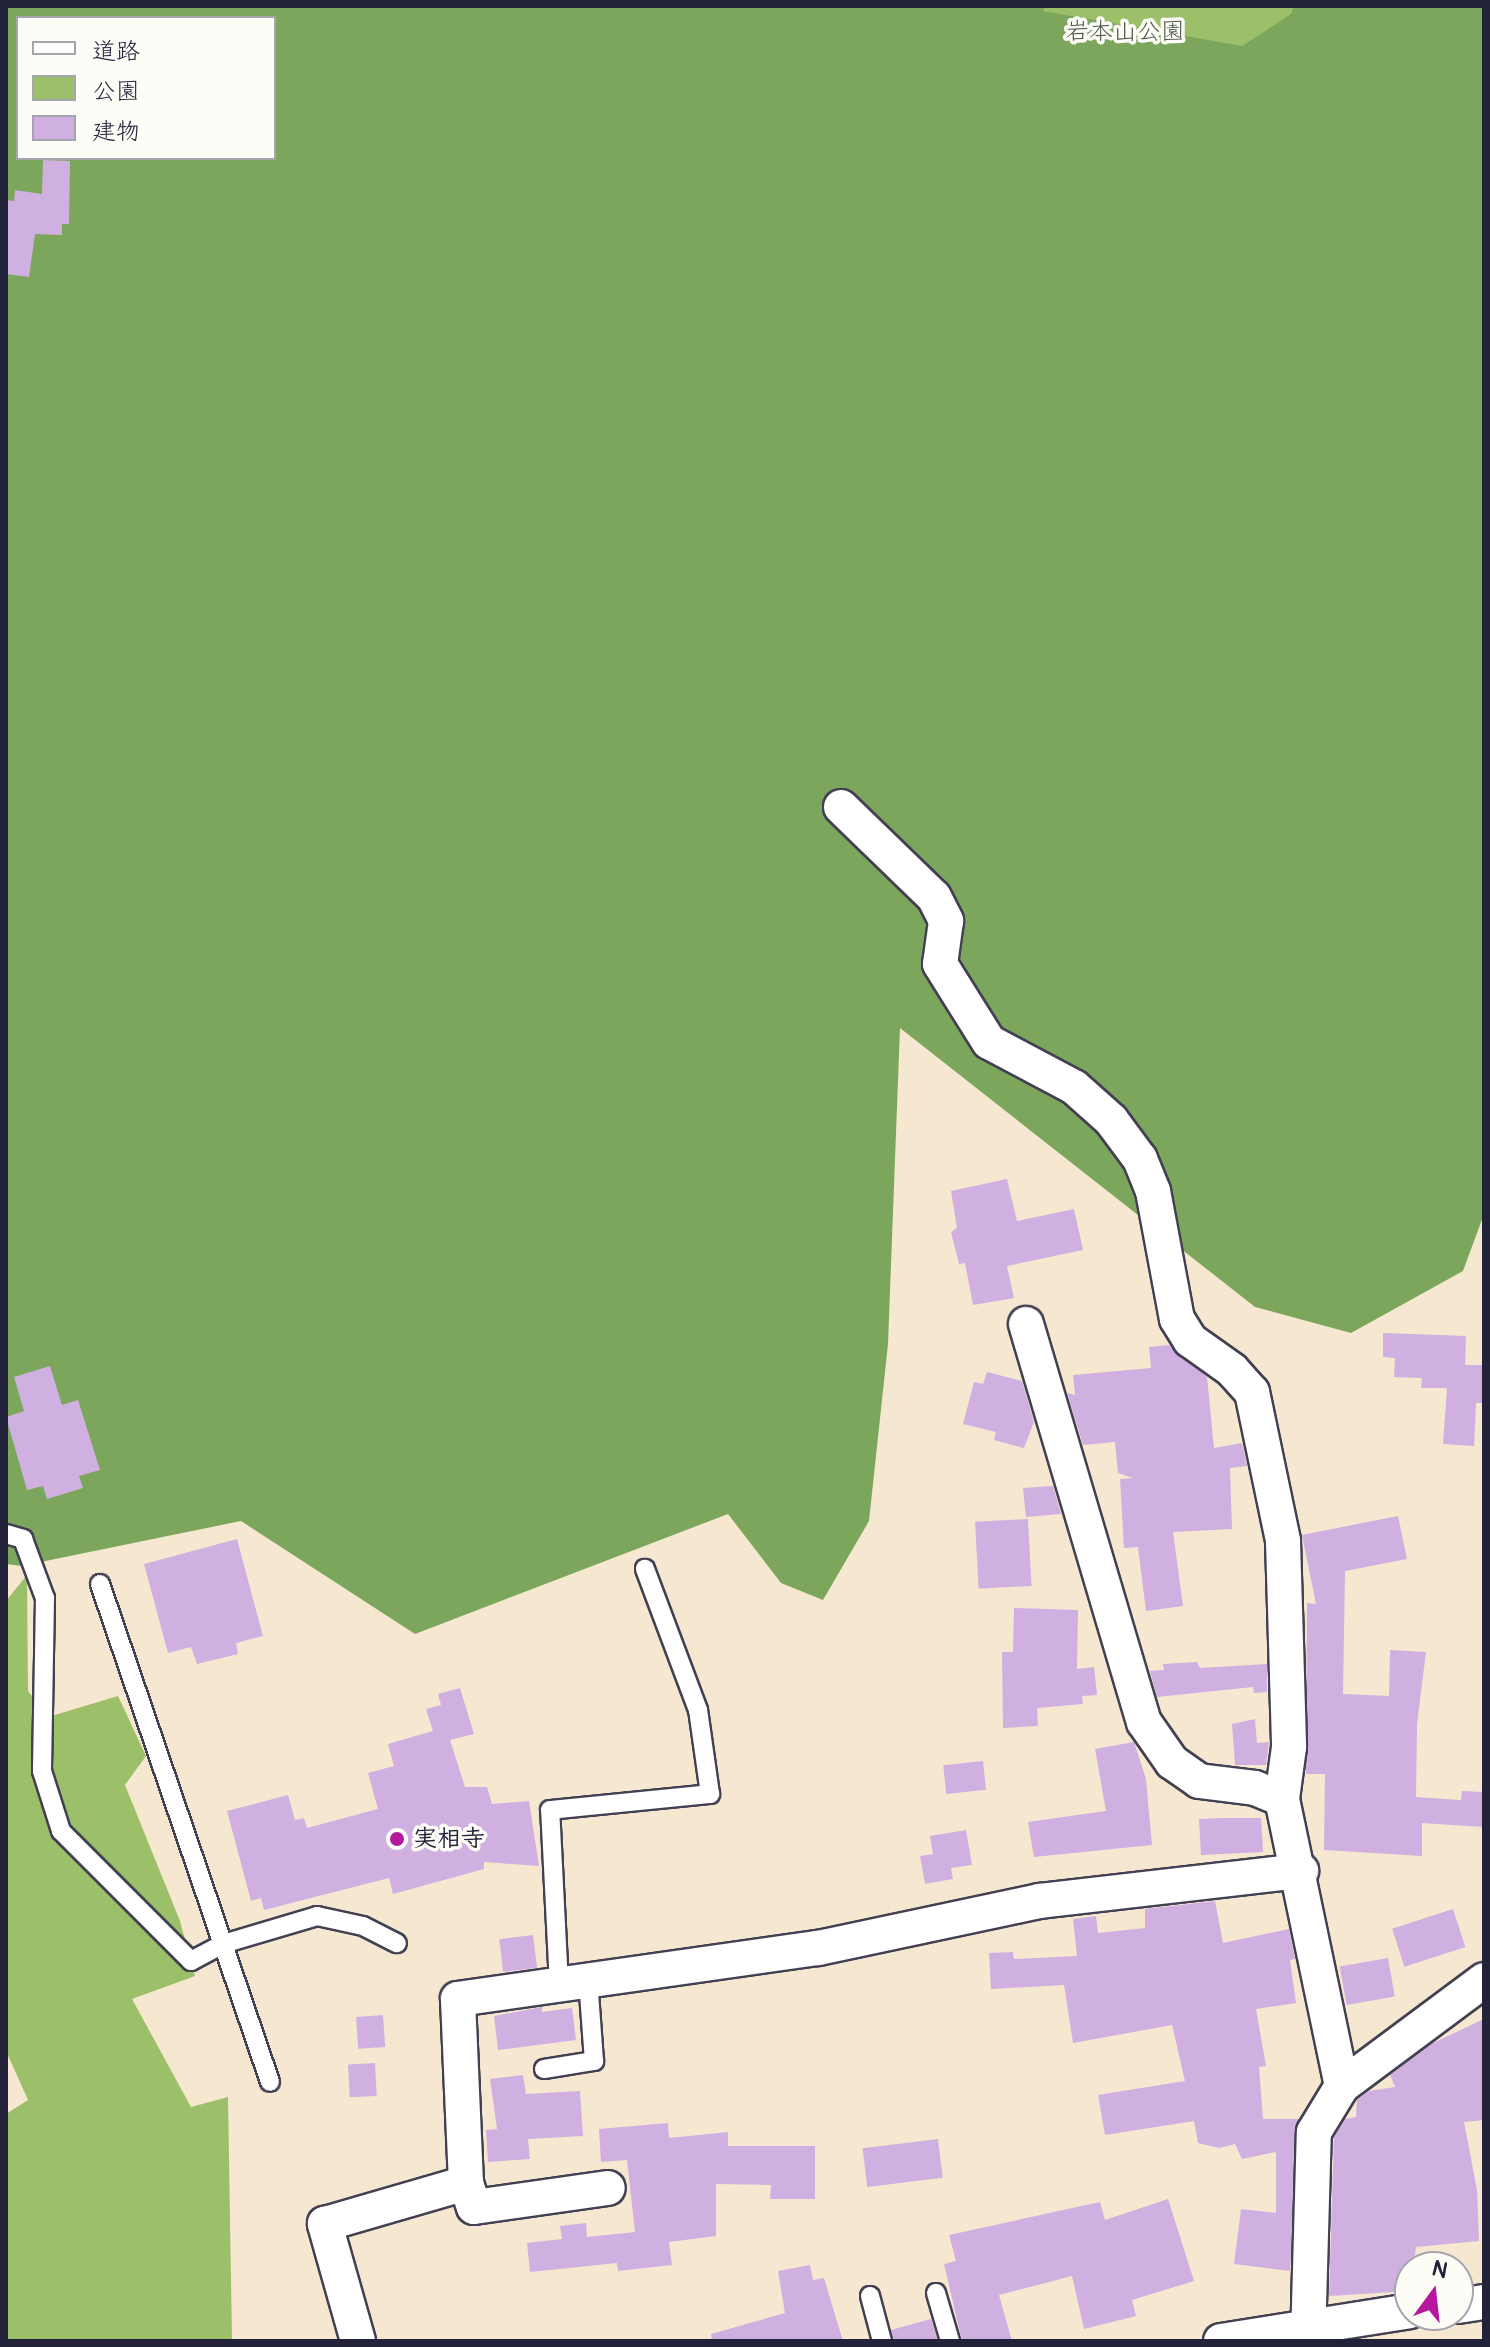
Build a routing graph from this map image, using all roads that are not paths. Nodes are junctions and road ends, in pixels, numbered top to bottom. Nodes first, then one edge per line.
1 (841, 807) dead end
2 (1026, 1324) dead end
3 (6, 1534) edge
4 (645, 1569) dead end
5 (100, 1584) dead end
6 (1282, 1799) junction
7 (1301, 1871) junction
8 (397, 1943) dead end
9 (223, 1944) junction
10 (1484, 1980) edge
11 (574, 1983) junction
12 (544, 2069) dead end
13 (270, 2082) dead end
14 (1342, 2086) junction
15 (466, 2183) junction
16 (608, 2188) dead end
17 (936, 2293) dead end
18 (870, 2296) dead end
19 (1394, 2314) edge
20 (1308, 2332) edge
21 (358, 2341) edge
22 (882, 2341) edge
23 (950, 2341) edge
24 (1221, 2341) edge

1 - 6 street
2 - 6 street
3 - 9 lane
4 - 11 lane
5 - 9 lane
6 - 7 street
7 - 11 street
7 - 14 street
8 - 9 lane
9 - 13 lane
10 - 14 street
11 - 12 lane
11 - 15 street
14 - 20 street
15 - 16 street
15 - 21 street
17 - 23 lane
18 - 22 lane
19 - 20 street
20 - 24 street

